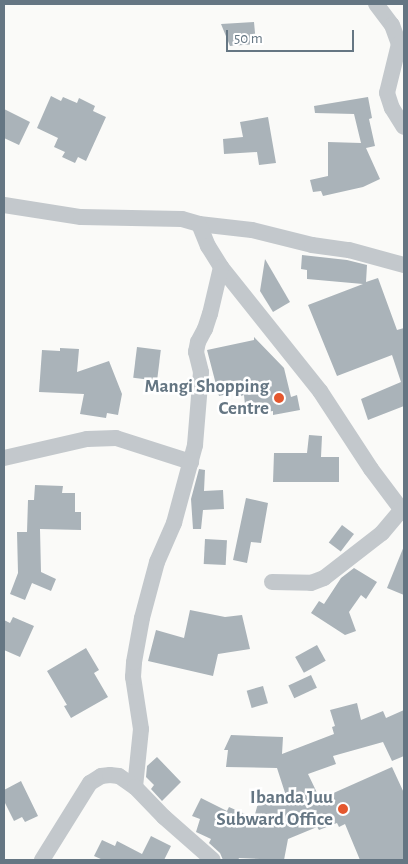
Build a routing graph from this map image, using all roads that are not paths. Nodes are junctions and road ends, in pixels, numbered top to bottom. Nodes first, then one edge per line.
1 (376, 4) edge
2 (404, 127) edge
3 (4, 205) edge
4 (199, 224) junction
5 (404, 265) edge
6 (221, 267) junction
7 (4, 458) edge
8 (190, 462) junction
9 (403, 512) edge
10 (272, 582) dead end
11 (135, 787) junction
12 (42, 860) edge
13 (213, 860) edge

1 - 2 street
3 - 4 street
4 - 5 street
4 - 6 street
6 - 8 street
6 - 9 street
7 - 8 street
8 - 11 street
9 - 10 street
11 - 12 street
11 - 13 street

